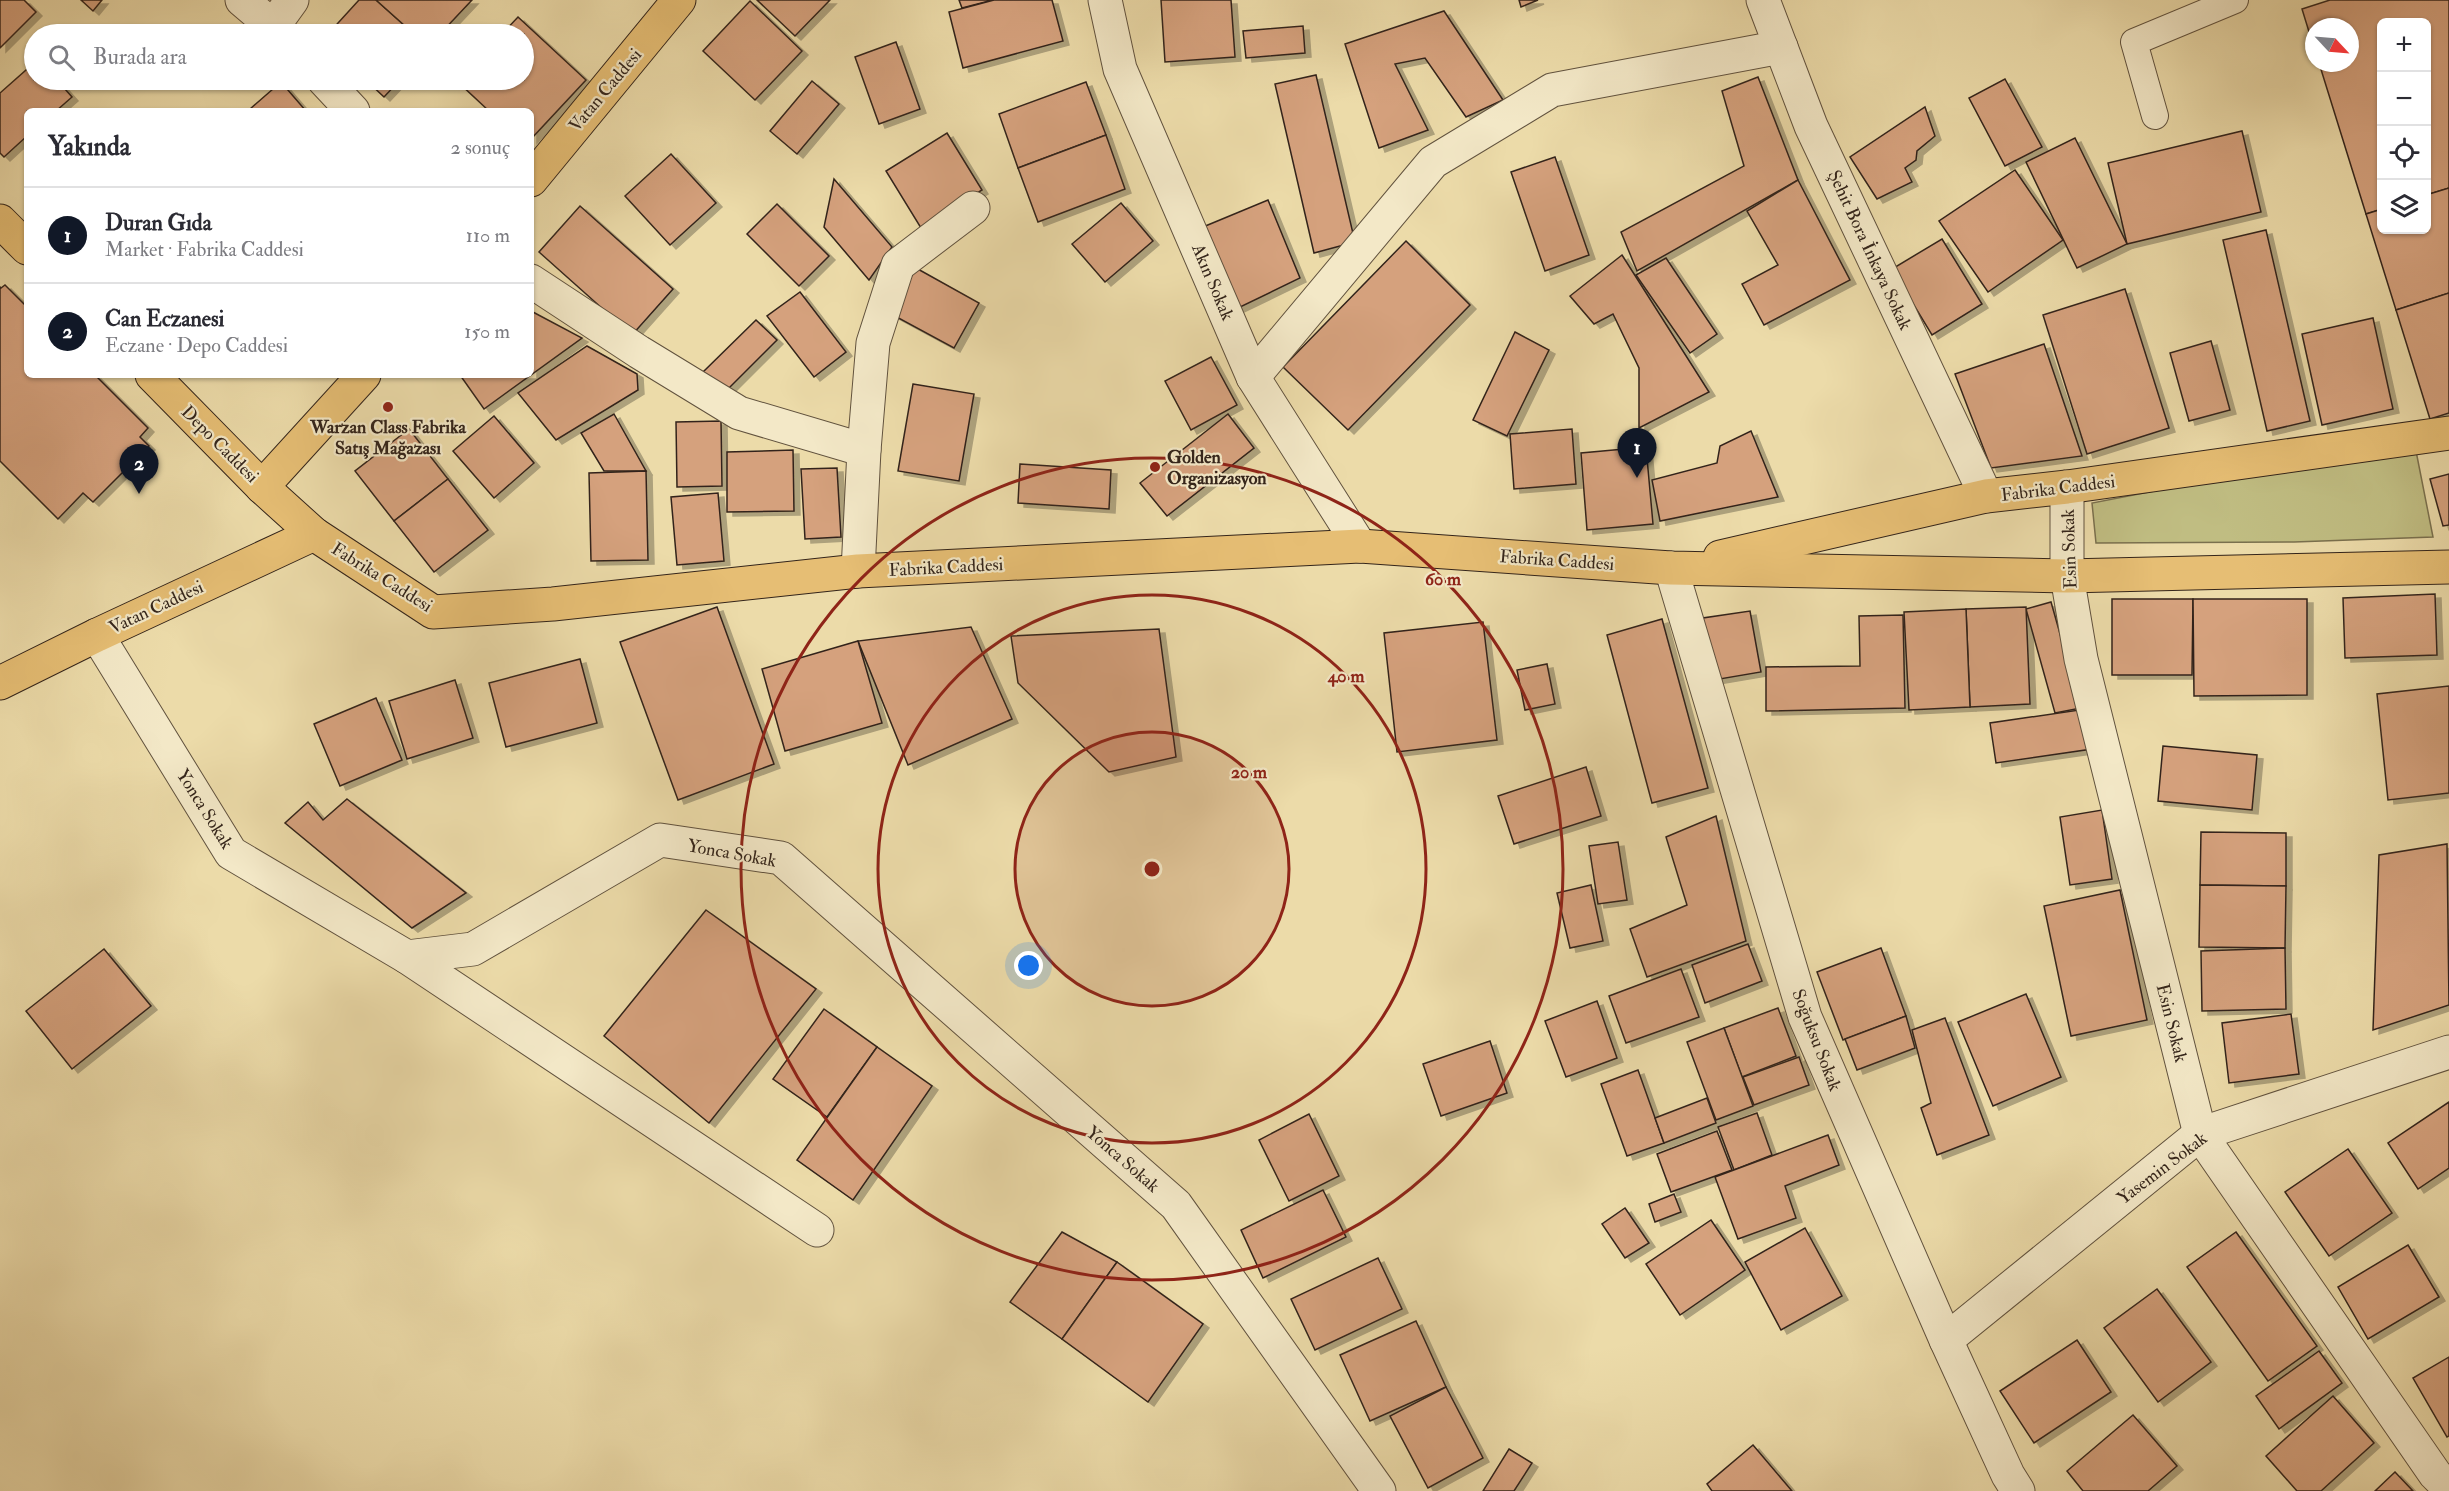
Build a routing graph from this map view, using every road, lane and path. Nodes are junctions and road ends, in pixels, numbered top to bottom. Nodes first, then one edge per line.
1 (242, 0) edge
2 (679, 0) edge
3 (1105, 0) edge
4 (1763, 0) edge
5 (2235, 0) edge
6 (282, 20) edge
7 (1781, 47) junction
8 (333, 90) edge
9 (350, 108) edge
10 (2155, 116) dead end
11 (534, 176) edge
12 (974, 208) dead end
13 (0, 221) edge
14 (24, 245) edge
15 (534, 283) edge
16 (1253, 376) junction
17 (155, 378) edge
18 (361, 378) edge
19 (2449, 433) edge
20 (864, 450) junction
21 (262, 487) junction
22 (2067, 487) junction
23 (1986, 496) junction
24 (314, 534) junction
25 (1360, 546) junction
26 (2449, 567) edge
27 (1671, 568) junction
28 (858, 572) junction
29 (2067, 576) junction
30 (97, 635) junction
31 (0, 683) edge
32 (407, 957) junction
33 (2449, 1052) edge
34 (2200, 1134) junction
35 (817, 1230) dead end
36 (1946, 1340) junction
37 (2006, 1486) edge
38 (2449, 1488) edge
39 (1379, 1491) edge

1 - 6 street
2 - 11 main road, Vatan Caddesi
3 - 16 street, Akın Sokak
4 - 7 street, Şehit Bora İnkaya Sokak
5 - 10 lane
7 - 16 street
7 - 23 street, Şehit Bora İnkaya Sokak
8 - 9 street
12 - 20 street
13 - 14 main road
15 - 20 street
16 - 25 street, Akın Sokak
17 - 21 main road, Depo Caddesi
18 - 21 main road
19 - 22 main road, Fabrika Caddesi
20 - 28 street
21 - 24 main road, Fabrika Caddesi
22 - 23 main road, Fabrika Caddesi
22 - 29 street, Esin Sokak
23 - 27 main road, Fabrika Caddesi
24 - 28 main road, Fabrika Caddesi
24 - 30 main road, Vatan Caddesi
25 - 27 main road, Fabrika Caddesi
25 - 28 main road, Fabrika Caddesi
26 - 29 main road, Fabrika Caddesi
27 - 29 main road, Fabrika Caddesi
27 - 36 street, Soğuksu Sokak
29 - 34 street, Esin Sokak
30 - 31 main road, Vatan Caddesi
30 - 32 street, Yonca Sokak
32 - 35 street
32 - 39 street, Yonca Sokak
33 - 34 street, Yasemin Sokak
34 - 36 street, Yasemin Sokak
34 - 38 street, Esin Sokak
36 - 37 street, Soğuksu Sokak

